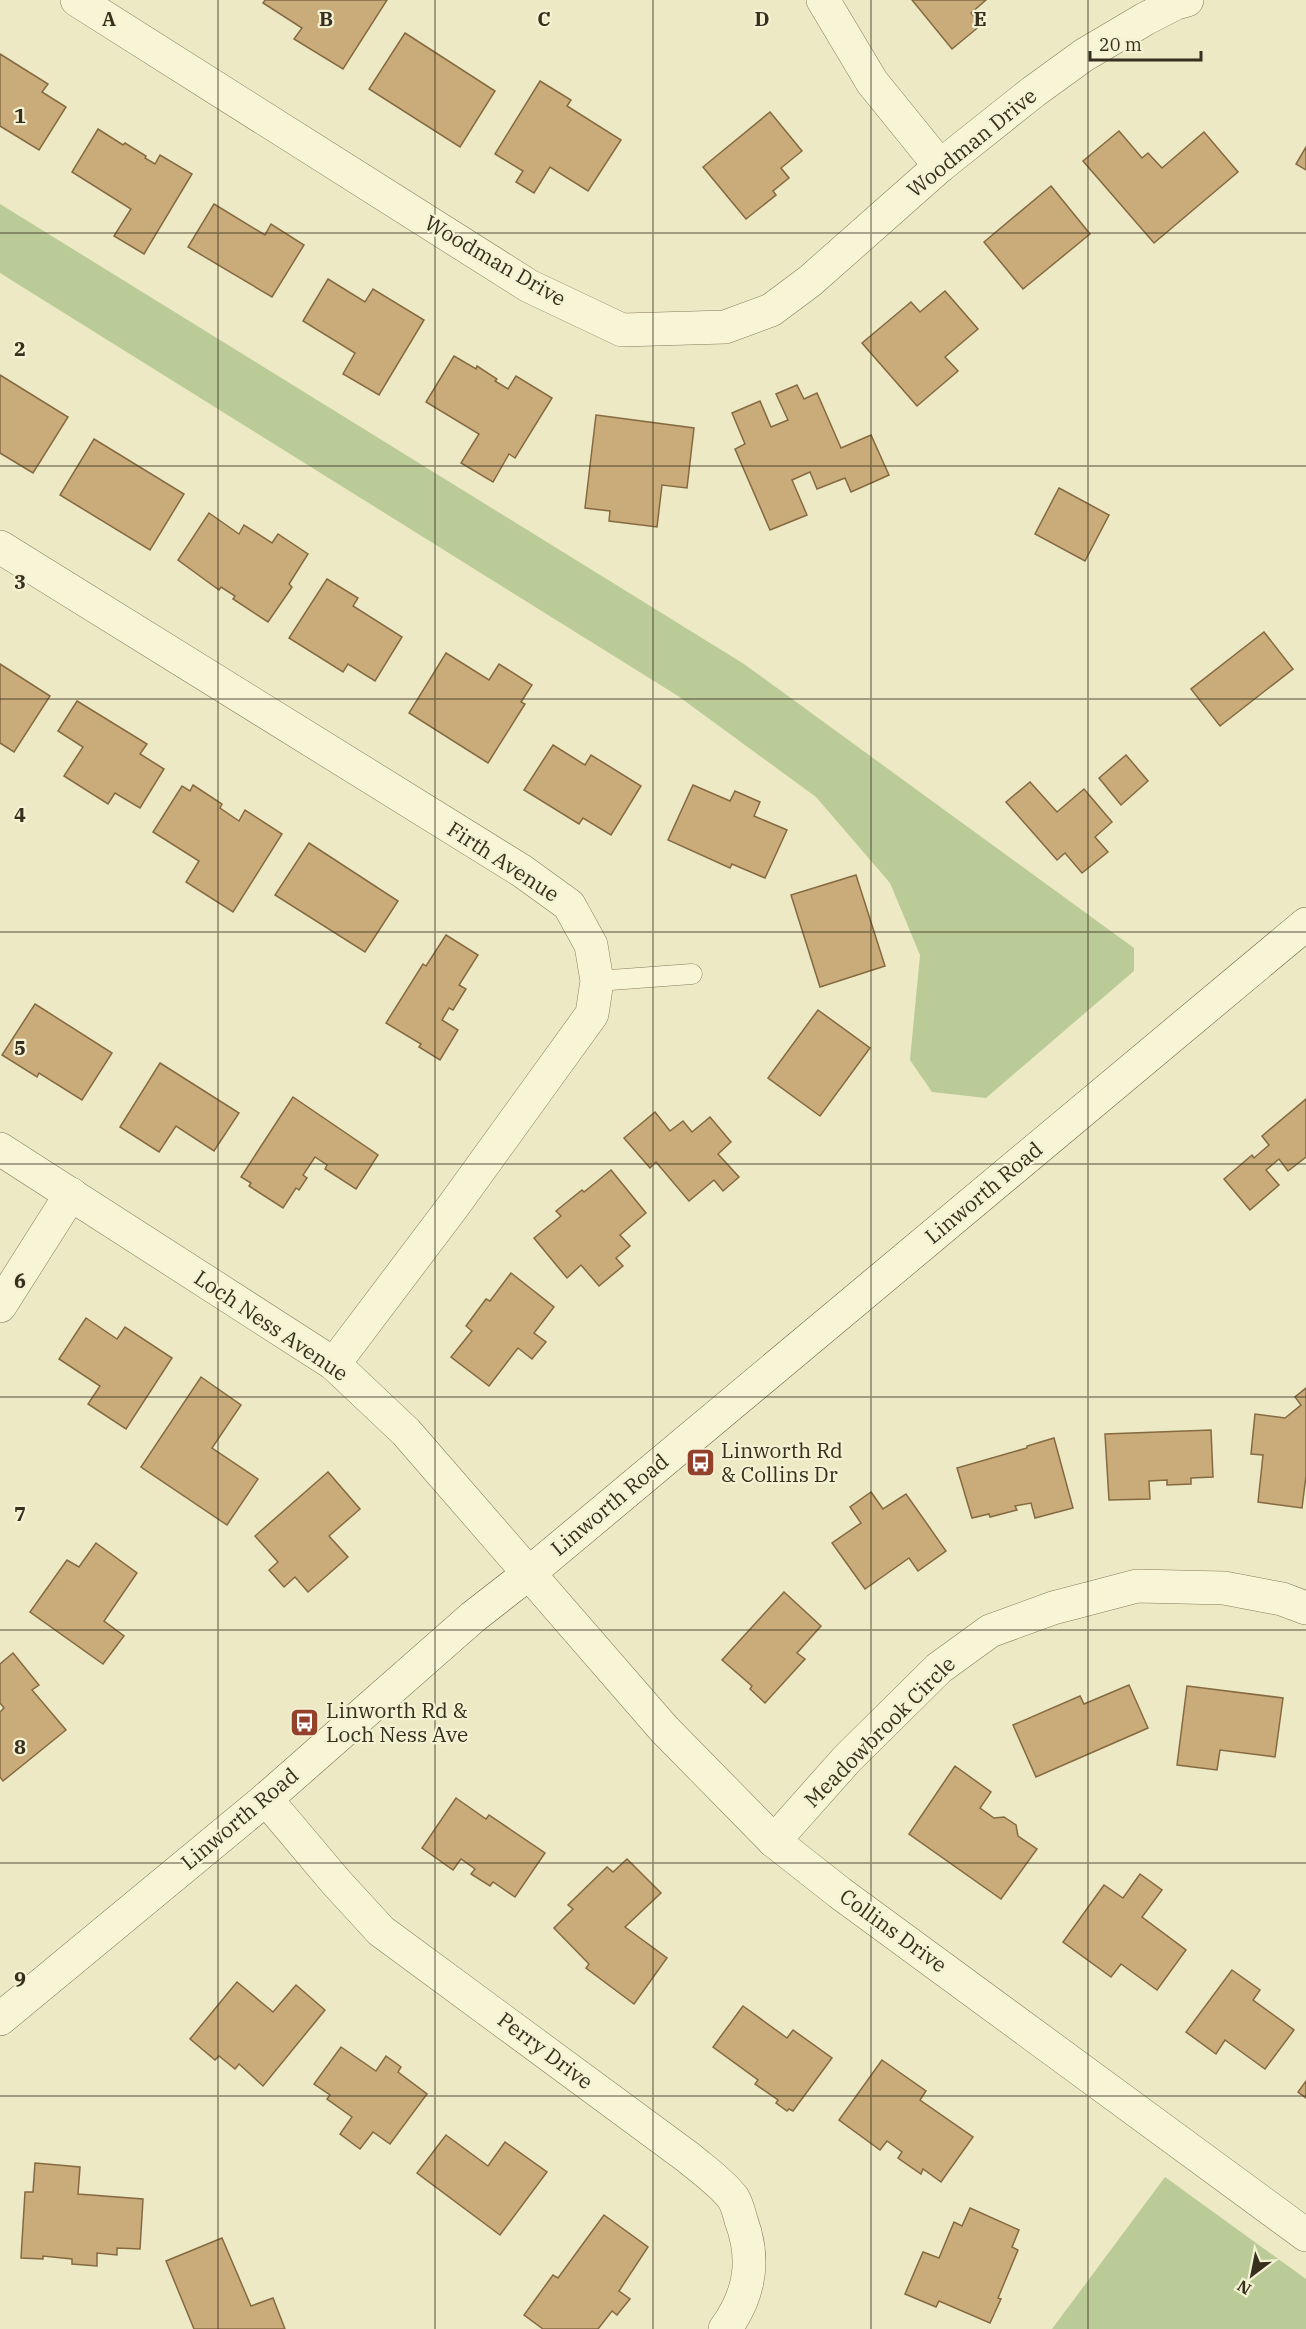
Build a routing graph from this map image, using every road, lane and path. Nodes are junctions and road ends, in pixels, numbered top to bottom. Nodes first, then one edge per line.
1 (77, 0) edge
2 (823, 0) edge
3 (1187, 0) edge
4 (940, 166) junction
5 (0, 547) edge
6 (1306, 924) edge
7 (692, 974) dead end
8 (597, 981) junction
9 (0, 1149) edge
10 (71, 1194) junction
11 (0, 1306) edge
12 (334, 1364) junction
13 (528, 1574) junction
14 (1306, 1608) edge
15 (266, 1799) junction
16 (774, 1840) junction
17 (0, 2019) edge
18 (1306, 2235) edge
19 (725, 2329) edge

1 - 4 street, Woodman Drive
2 - 4 street
3 - 4 street, Woodman Drive
5 - 8 street, Firth Avenue
6 - 13 street, Linworth Road
7 - 8 lane
8 - 12 street, Firth Avenue
9 - 10 street, Loch Ness Avenue
10 - 11 street
10 - 12 street, Loch Ness Avenue
12 - 13 street, Loch Ness Avenue
13 - 15 street, Linworth Road
13 - 16 street, Collins Drive
14 - 16 street, Meadowbrook Circle
15 - 17 street, Linworth Road
15 - 19 street, Perry Drive
16 - 18 street, Collins Drive

